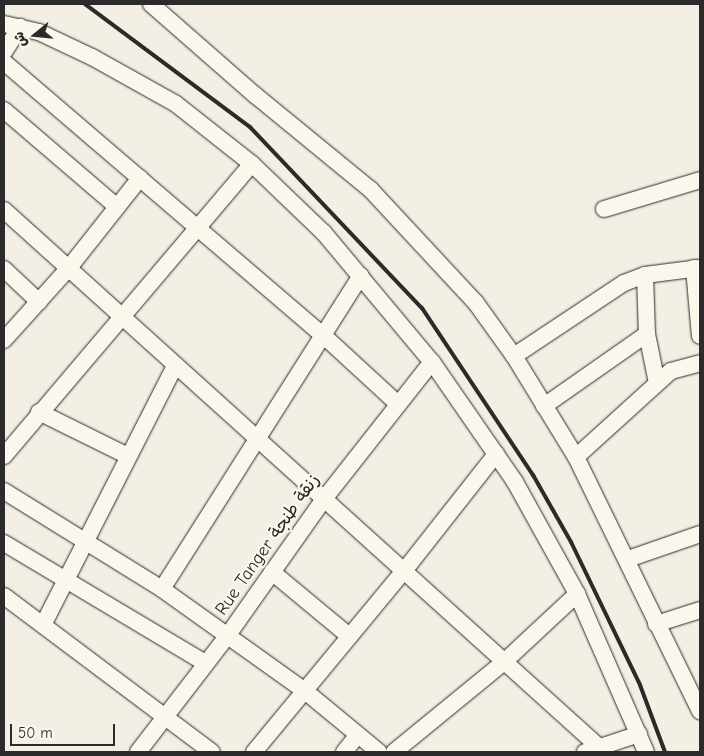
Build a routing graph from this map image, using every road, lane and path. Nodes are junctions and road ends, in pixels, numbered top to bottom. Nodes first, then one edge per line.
1 (151, 4) edge
2 (4, 24) edge
3 (20, 27) junction
4 (4, 52) edge
5 (4, 62) edge
6 (4, 110) edge
7 (252, 164) junction
8 (140, 178) junction
9 (700, 180) edge
10 (117, 207) junction
11 (604, 209) dead end
12 (4, 210) edge
13 (198, 226) junction
14 (697, 268) edge
15 (4, 269) edge
16 (68, 269) junction
17 (645, 275) junction
18 (361, 276) junction
19 (39, 302) junction
20 (123, 318) junction
21 (647, 334) junction
22 (324, 336) junction
23 (700, 336) edge
24 (4, 340) edge
25 (514, 356) junction
26 (432, 362) junction
27 (700, 363) edge
28 (175, 366) junction
29 (657, 383) junction
30 (398, 404) junction
31 (544, 406) junction
32 (39, 412) junction
33 (258, 440) junction
34 (496, 454) junction
35 (4, 456) edge
36 (128, 456) junction
37 (576, 458) junction
38 (4, 491) edge
39 (324, 499) junction
40 (700, 534) edge
41 (83, 541) junction
42 (4, 543) edge
43 (628, 559) junction
44 (404, 571) junction
45 (272, 572) junction
46 (64, 581) junction
47 (162, 589) junction
48 (577, 594) junction
49 (4, 596) edge
50 (700, 610) edge
51 (656, 624) junction
52 (43, 625) junction
53 (348, 635) junction
54 (228, 636) junction
55 (504, 662) junction
56 (205, 663) junction
57 (305, 691) junction
58 (700, 711) edge
59 (164, 717) junction
60 (639, 734) junction
61 (357, 736) junction
62 (593, 750) edge
63 (138, 752) edge
64 (212, 752) edge
65 (254, 752) edge
66 (344, 752) edge
67 (379, 752) edge
68 (394, 752) edge
69 (646, 752) edge

1 - 25 street
2 - 3 street
3 - 4 street
3 - 7 street
5 - 8 street
6 - 10 street
7 - 13 street
7 - 18 street
8 - 10 street
8 - 13 street
9 - 11 street
10 - 16 street
12 - 16 street
13 - 20 street
13 - 22 street
14 - 17 street
14 - 23 street
15 - 19 street
16 - 19 street
16 - 20 street
17 - 21 street
17 - 25 street
18 - 22 street
18 - 26 street
19 - 24 street
20 - 28 street
20 - 32 street
21 - 29 street
21 - 31 street
22 - 30 street
22 - 33 street
25 - 31 street
26 - 30 street, Rue Tanger زنقة طنجة
26 - 34 street
27 - 29 street
28 - 33 street
28 - 36 street
29 - 37 street
30 - 39 street, Rue Tanger زنقة طنجة
31 - 37 street
32 - 35 street
32 - 36 street
33 - 39 street
33 - 47 street
34 - 44 street
34 - 48 street
36 - 41 street
37 - 43 street
38 - 41 street
39 - 44 street
39 - 45 street, Rue Tanger زنقة طنجة
40 - 43 street
41 - 46 street
41 - 47 street
42 - 46 street
43 - 51 street
44 - 53 street
44 - 55 street
45 - 53 street
45 - 54 street, Rue Tanger زنقة طنجة
46 - 52 street
46 - 56 street
47 - 54 street
48 - 55 street
48 - 60 street
49 - 52 street
50 - 51 street
51 - 58 street
52 - 59 street
53 - 57 street
54 - 56 street, Rue Tanger زنقة طنجة
54 - 57 street
55 - 62 street
55 - 68 street
56 - 59 street, Rue Tanger زنقة طنجة
57 - 61 street
57 - 65 street
59 - 63 street, Rue Tanger زنقة طنجة
59 - 64 street
60 - 62 street
60 - 69 street
61 - 66 street
61 - 67 street

